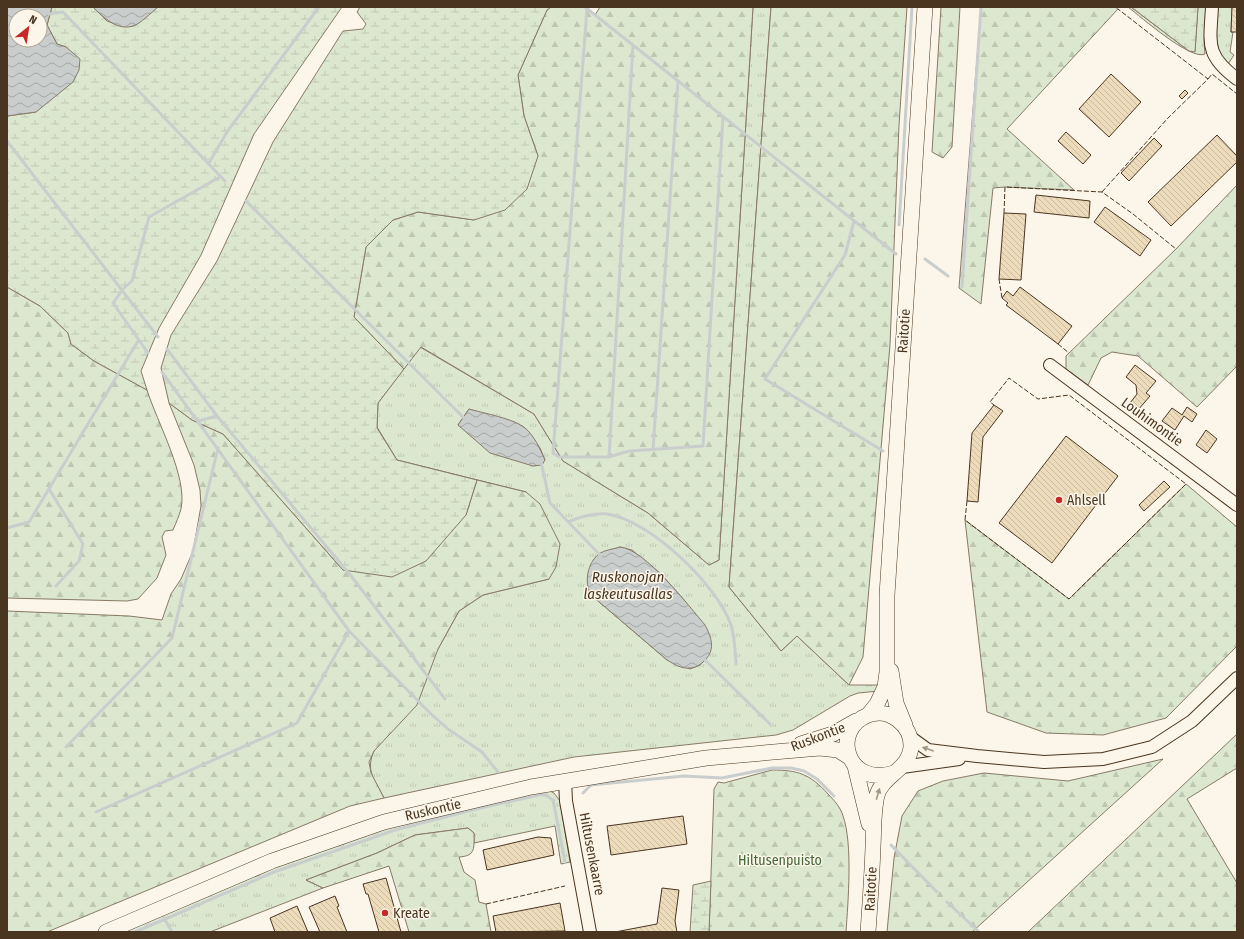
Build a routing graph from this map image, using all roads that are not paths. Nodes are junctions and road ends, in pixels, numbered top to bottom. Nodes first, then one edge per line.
1 (925, 7) edge
2 (1212, 7) edge
3 (1237, 79) edge
4 (1050, 365) dead end
5 (1237, 505) edge
6 (887, 655) junction
7 (1237, 678) edge
8 (863, 718) junction
9 (908, 732) junction
10 (777, 752) junction
11 (977, 756) junction
12 (852, 761) junction
13 (898, 770) junction
14 (565, 781) junction
15 (873, 847) junction
16 (106, 932) edge
17 (590, 932) edge
18 (868, 932) edge

1 - 6 main road, Raitotie
2 - 3 street
4 - 5 street, Louhimontie
6 - 8 main road, Raitotie
6 - 9 main road, Raitotie
7 - 11 street
8 - 9 main road
8 - 10 main road, Ruskontie
8 - 12 main road
11 -> 9 street
9 - 13 main road
10 - 12 main road, Ruskontie
10 - 14 main road, Ruskontie
11 - 13 street
12 - 13 main road
12 - 15 main road, Raitotie
15 -> 13 main road, Raitotie
14 - 16 main road, Ruskontie
14 - 17 street, Hiltusenkaarre
15 - 18 main road, Raitotie

